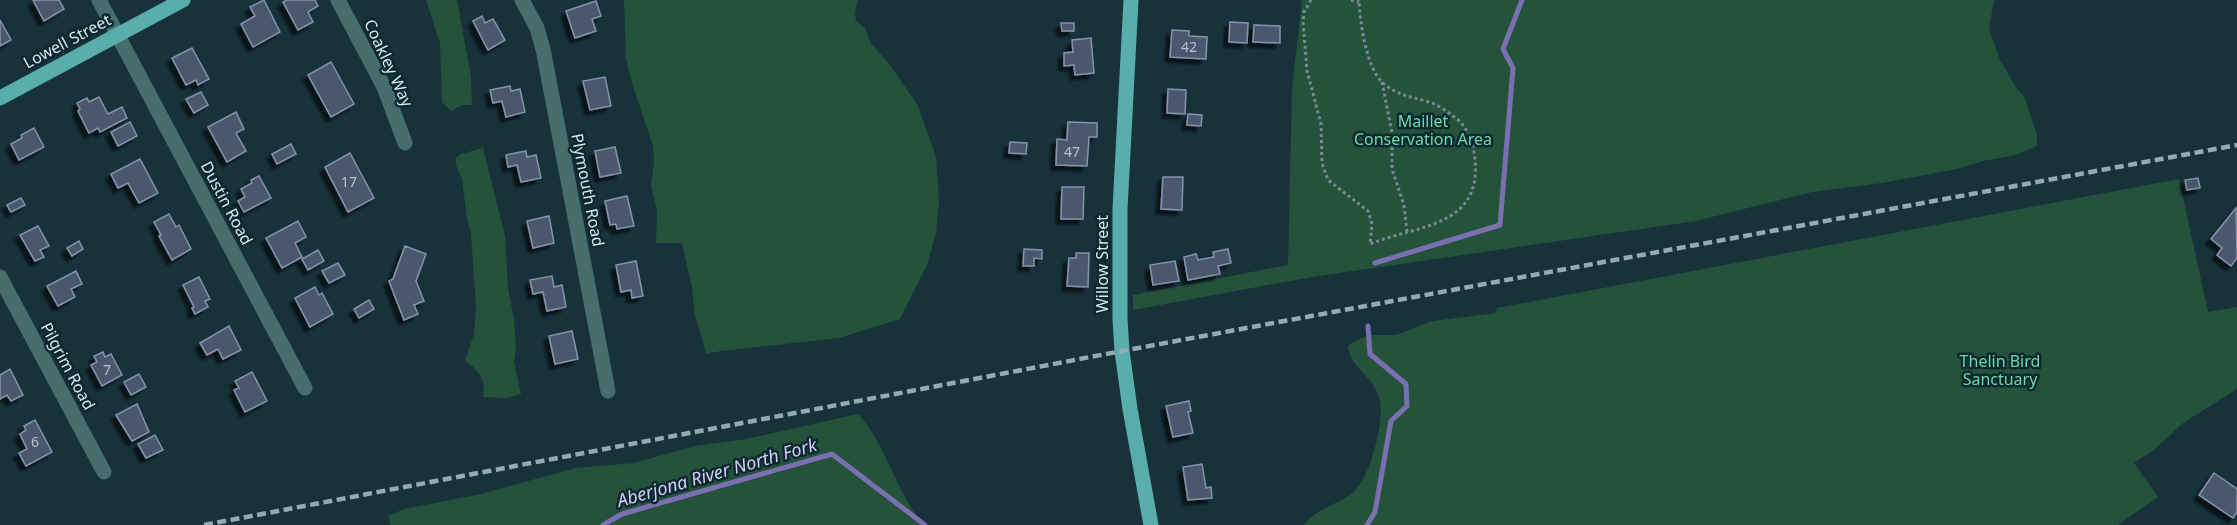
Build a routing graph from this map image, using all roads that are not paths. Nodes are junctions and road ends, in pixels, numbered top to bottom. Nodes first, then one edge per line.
1 (99, 0) edge
2 (183, 0) edge
3 (338, 0) edge
4 (522, 0) edge
5 (1131, 0) edge
6 (117, 35) junction
7 (0, 98) edge
8 (405, 143) dead end
9 (0, 277) edge
10 (305, 388) dead end
11 (608, 391) dead end
12 (104, 472) dead end
13 (1151, 525) edge

1 - 6 street, Dustin Road
2 - 6 main road, Lowell Street
3 - 8 street, Coakley Way
4 - 11 street, Plymouth Road
5 - 13 main road, Willow Street
6 - 7 main road, Lowell Street
6 - 10 street, Dustin Road
9 - 12 street, Pilgrim Road

